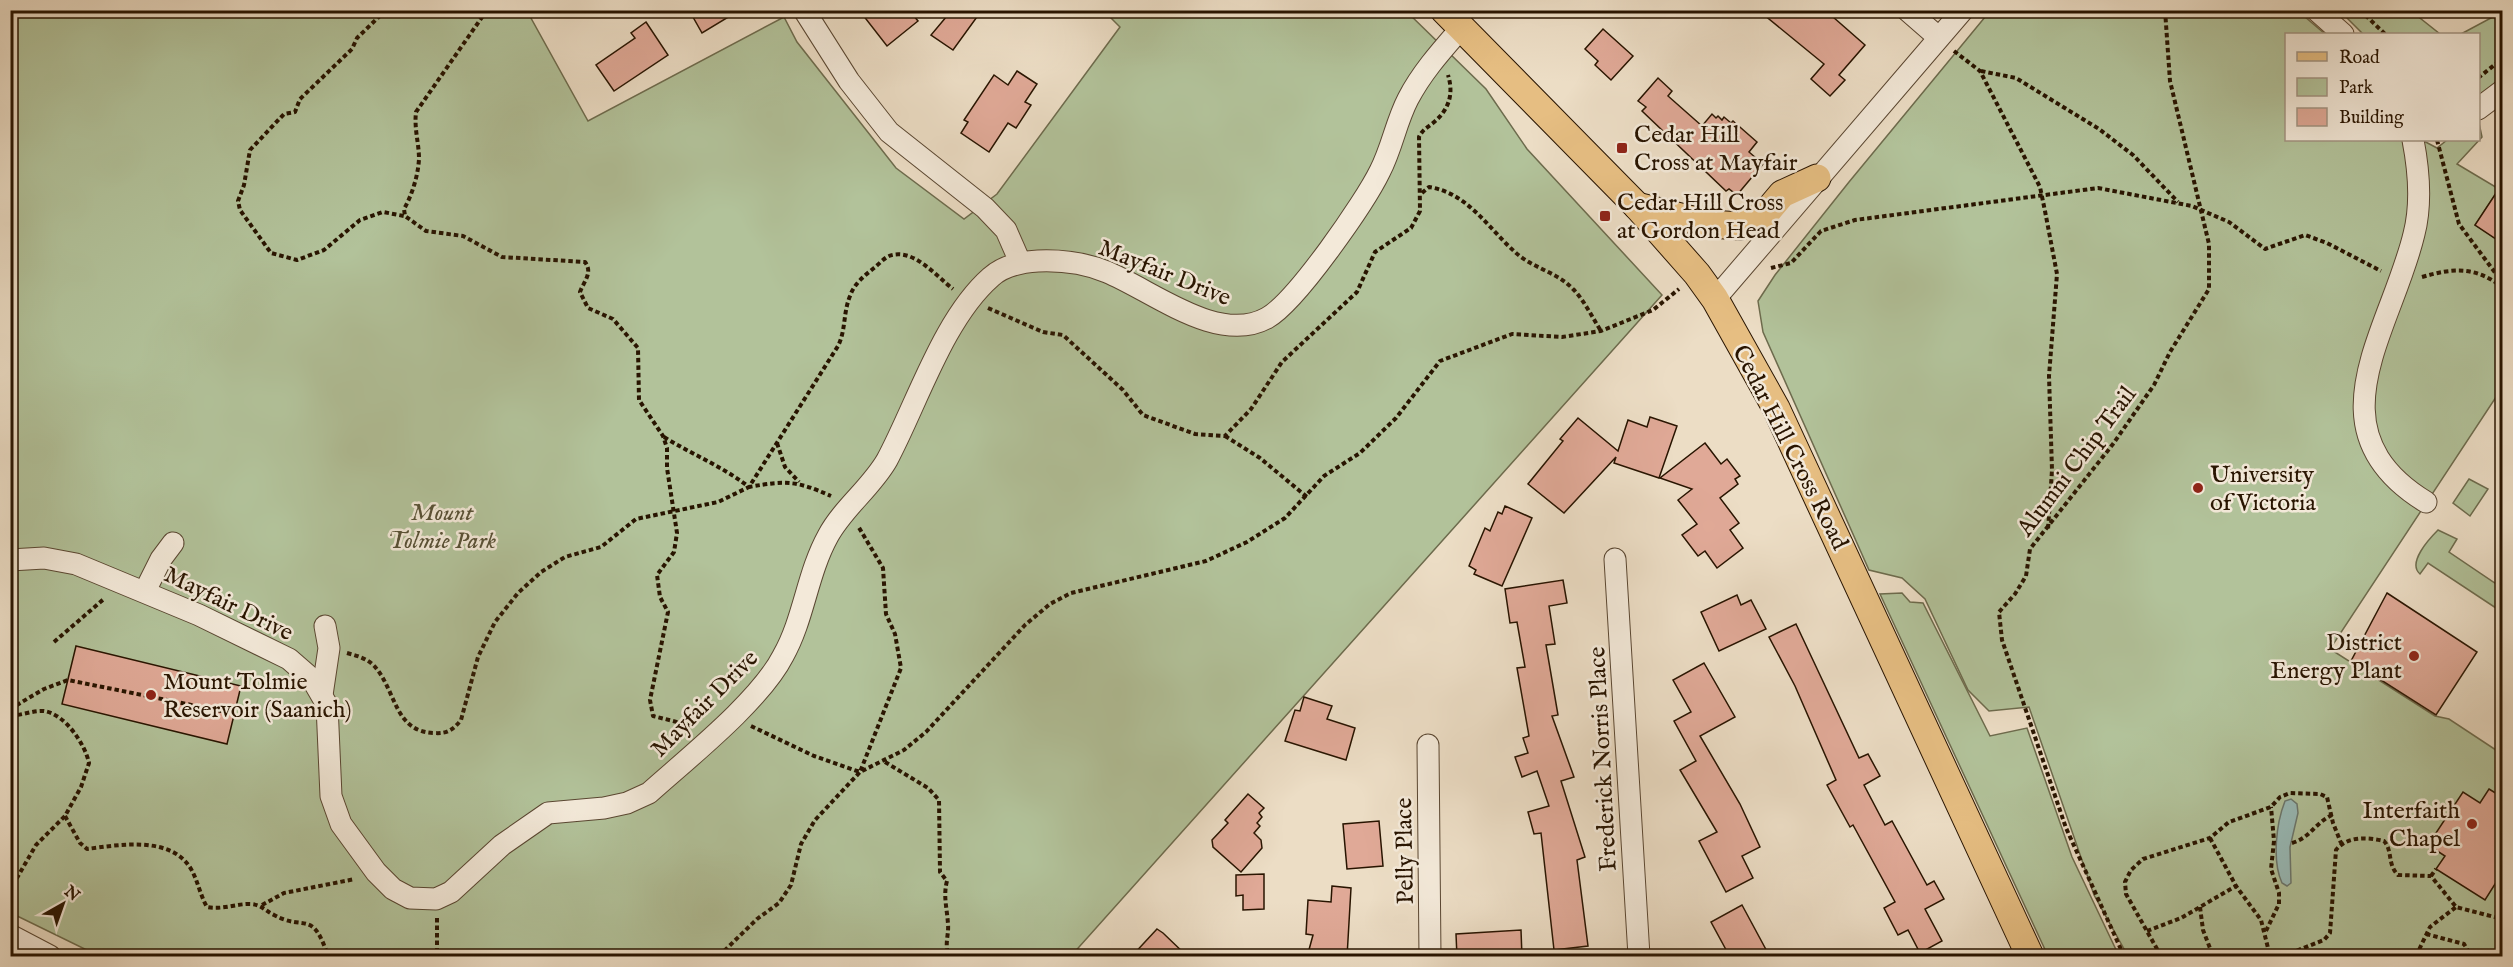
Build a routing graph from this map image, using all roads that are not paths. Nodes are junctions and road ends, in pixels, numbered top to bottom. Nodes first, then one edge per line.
1 (804, 10) edge
2 (1907, 10) edge
3 (1963, 10) edge
4 (2319, 12) edge
5 (1453, 19) edge
6 (2342, 33) edge
7 (1938, 37) junction
8 (2502, 91) edge
9 (2480, 108) edge
10 (2413, 141) edge
11 (1817, 178) junction
12 (1636, 206) junction
13 (1020, 262) junction
14 (1715, 299) junction
15 (2426, 502) dead end
16 (173, 543) dead end
17 (1615, 559) dead end
18 (10, 560) edge
19 (145, 591) junction
20 (325, 626) dead end
21 (322, 694) junction
22 (1428, 745) dead end
23 (10, 935) edge
24 (50, 957) edge
25 (1430, 957) edge
26 (1639, 957) edge
27 (2030, 957) edge

1 - 13 street
2 - 7 street
3 - 7 street
4 - 6 street
5 - 12 main road, Cedar Hill Cross Road
5 - 13 street, Mayfair Drive
7 - 11 street
8 - 9 street
10 - 15 street
11 - 12 main road
11 - 14 street
12 - 14 main road, Cedar Hill Cross Road
13 - 21 street, Mayfair Drive
14 - 27 main road, Cedar Hill Cross Road
16 - 19 street
17 - 26 street, Frederick Norris Place
18 - 19 street, Mayfair Drive
19 - 21 street, Mayfair Drive
20 - 21 street
22 - 25 street, Pelly Place
23 - 24 street

